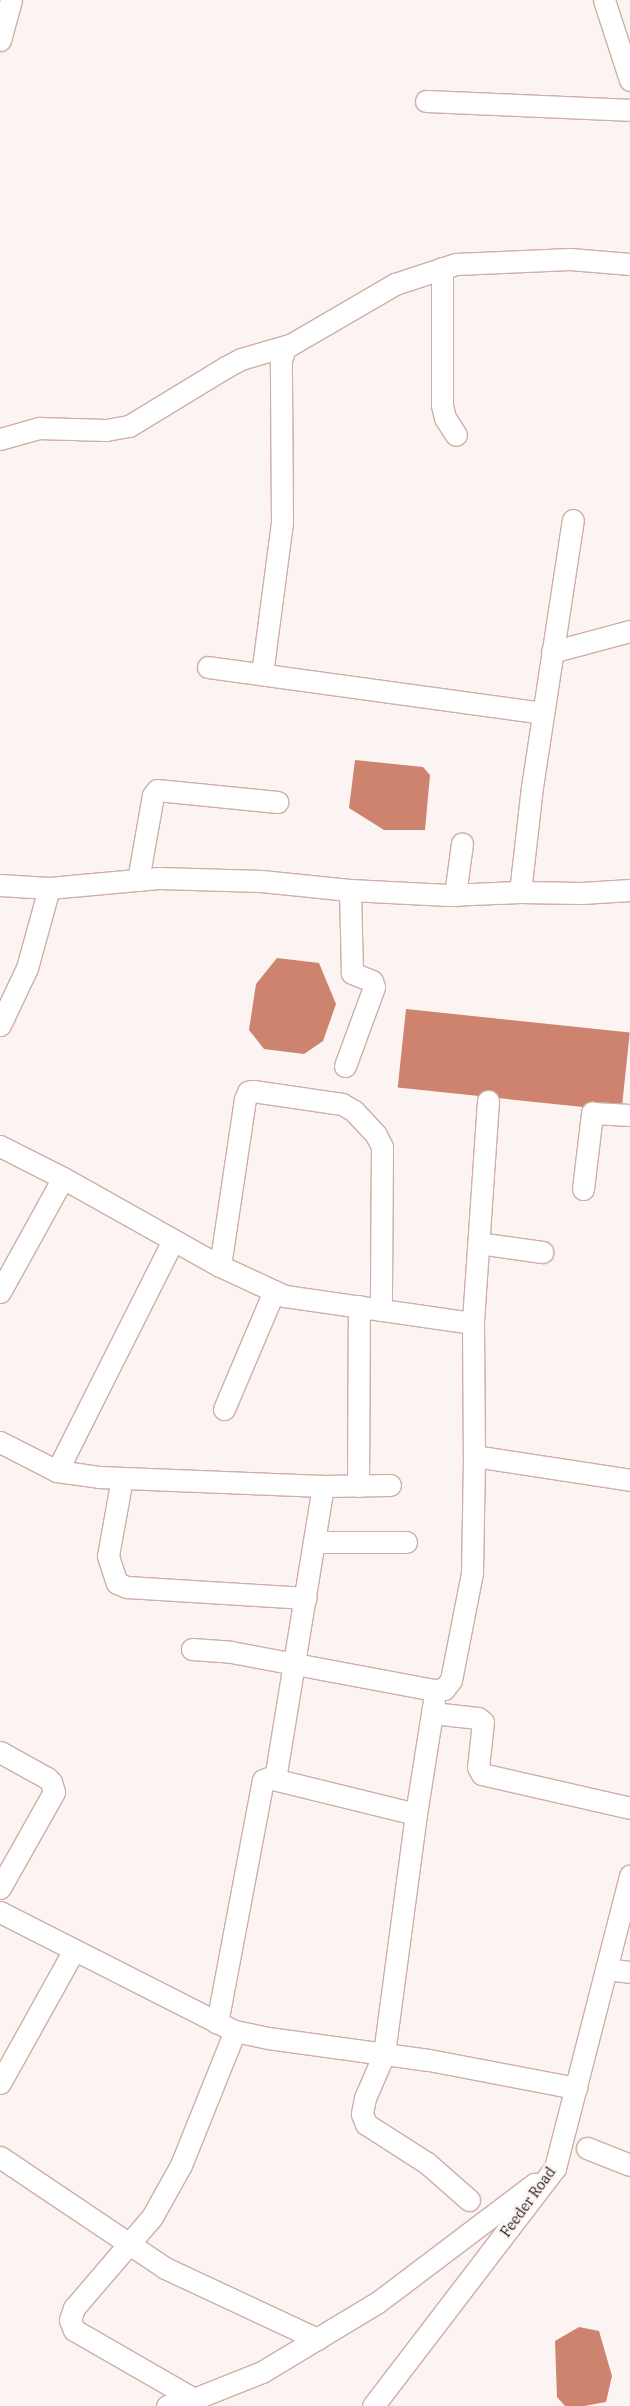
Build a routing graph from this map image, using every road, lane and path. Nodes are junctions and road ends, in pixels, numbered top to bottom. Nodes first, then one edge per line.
1 (10, 0) edge
2 (604, 0) edge
3 (0, 40) edge
4 (630, 80) edge
5 (426, 101) dead end
6 (630, 110) edge
7 (630, 264) edge
8 (442, 268) junction
9 (289, 345) junction
10 (456, 435) dead end
11 (0, 439) edge
12 (573, 520) dead end
13 (630, 631) edge
14 (552, 652) junction
15 (208, 667) dead end
16 (262, 674) junction
17 (543, 712) junction
18 (276, 802) dead end
19 (462, 843) dead end
20 (138, 880) junction
21 (0, 885) edge
22 (49, 888) junction
23 (350, 890) junction
24 (630, 890) edge
25 (520, 892) junction
26 (455, 895) junction
27 (0, 1024) edge
28 (346, 1066) dead end
29 (488, 1101) dead end
30 (630, 1115) edge
31 (0, 1146) edge
32 (63, 1178) junction
33 (583, 1189) dead end
34 (173, 1240) junction
35 (479, 1242) junction
36 (542, 1252) dead end
37 (220, 1266) junction
38 (274, 1291) junction
39 (0, 1292) edge
40 (358, 1306) junction
41 (381, 1310) junction
42 (473, 1323) junction
43 (224, 1409) dead end
44 (0, 1442) edge
45 (474, 1456) junction
46 (57, 1471) junction
47 (122, 1478) junction
48 (630, 1480) edge
49 (390, 1485) dead end
50 (323, 1486) junction
51 (358, 1486) junction
52 (315, 1542) junction
53 (406, 1542) dead end
54 (306, 1598) junction
55 (192, 1649) dead end
56 (295, 1663) junction
57 (435, 1690) junction
58 (432, 1713) junction
59 (0, 1752) edge
60 (275, 1780) junction
61 (630, 1808) edge
62 (416, 1814) junction
63 (630, 1875) edge
64 (0, 1888) edge
65 (0, 1912) edge
66 (74, 1950) junction
67 (606, 1969) junction
68 (630, 1972) edge
69 (226, 2027) junction
70 (384, 2054) junction
71 (0, 2083) edge
72 (576, 2088) junction
73 (587, 2148) dead end
74 (0, 2157) edge
75 (630, 2165) edge
76 (555, 2168) junction
77 (469, 2200) dead end
78 (129, 2244) junction
79 (317, 2339) junction
80 (194, 2400) junction
81 (167, 2406) edge
82 (374, 2406) edge

1 - 3 street
2 - 4 street
5 - 6 street
7 - 8 street
8 - 9 street
8 - 10 street
9 - 11 street
9 - 16 street
12 - 14 street
13 - 14 street
14 - 17 street
15 - 16 street
16 - 17 street
17 - 25 street
18 - 20 street
19 - 26 street
20 - 22 street
20 - 23 street
21 - 22 street
22 - 27 street
23 - 26 street
23 - 28 street
24 - 25 street
25 - 26 street
29 - 35 street
30 - 33 street
31 - 32 street
32 - 34 street
32 - 39 street
34 - 37 street
34 - 46 street
35 - 36 street
35 - 42 street
37 - 38 street
37 - 41 street
38 - 40 street
38 - 43 street
40 - 41 street
40 - 51 street
41 - 42 street
42 - 45 street
44 - 46 street
45 - 48 street
45 - 57 street
46 - 47 street
47 - 50 street
47 - 54 street
49 - 51 street
50 - 51 street
50 - 52 street
52 - 53 street
52 - 54 street
54 - 56 street
55 - 56 street
56 - 57 street
56 - 60 street
57 - 58 street
58 - 61 street
58 - 62 street
59 - 64 street
60 - 62 street
60 - 69 street
62 - 70 street
63 - 67 street, Feeder Road
65 - 66 street
66 - 69 street
66 - 71 street
67 - 68 street
67 - 72 street, Feeder Road
69 - 70 street
69 - 78 street
70 - 72 street
70 - 77 street
72 - 76 street, Feeder Road
73 - 75 street
74 - 78 street
76 - 79 street
76 - 82 street, Feeder Road
78 - 79 street
78 - 80 street
79 - 80 street
80 - 81 street

